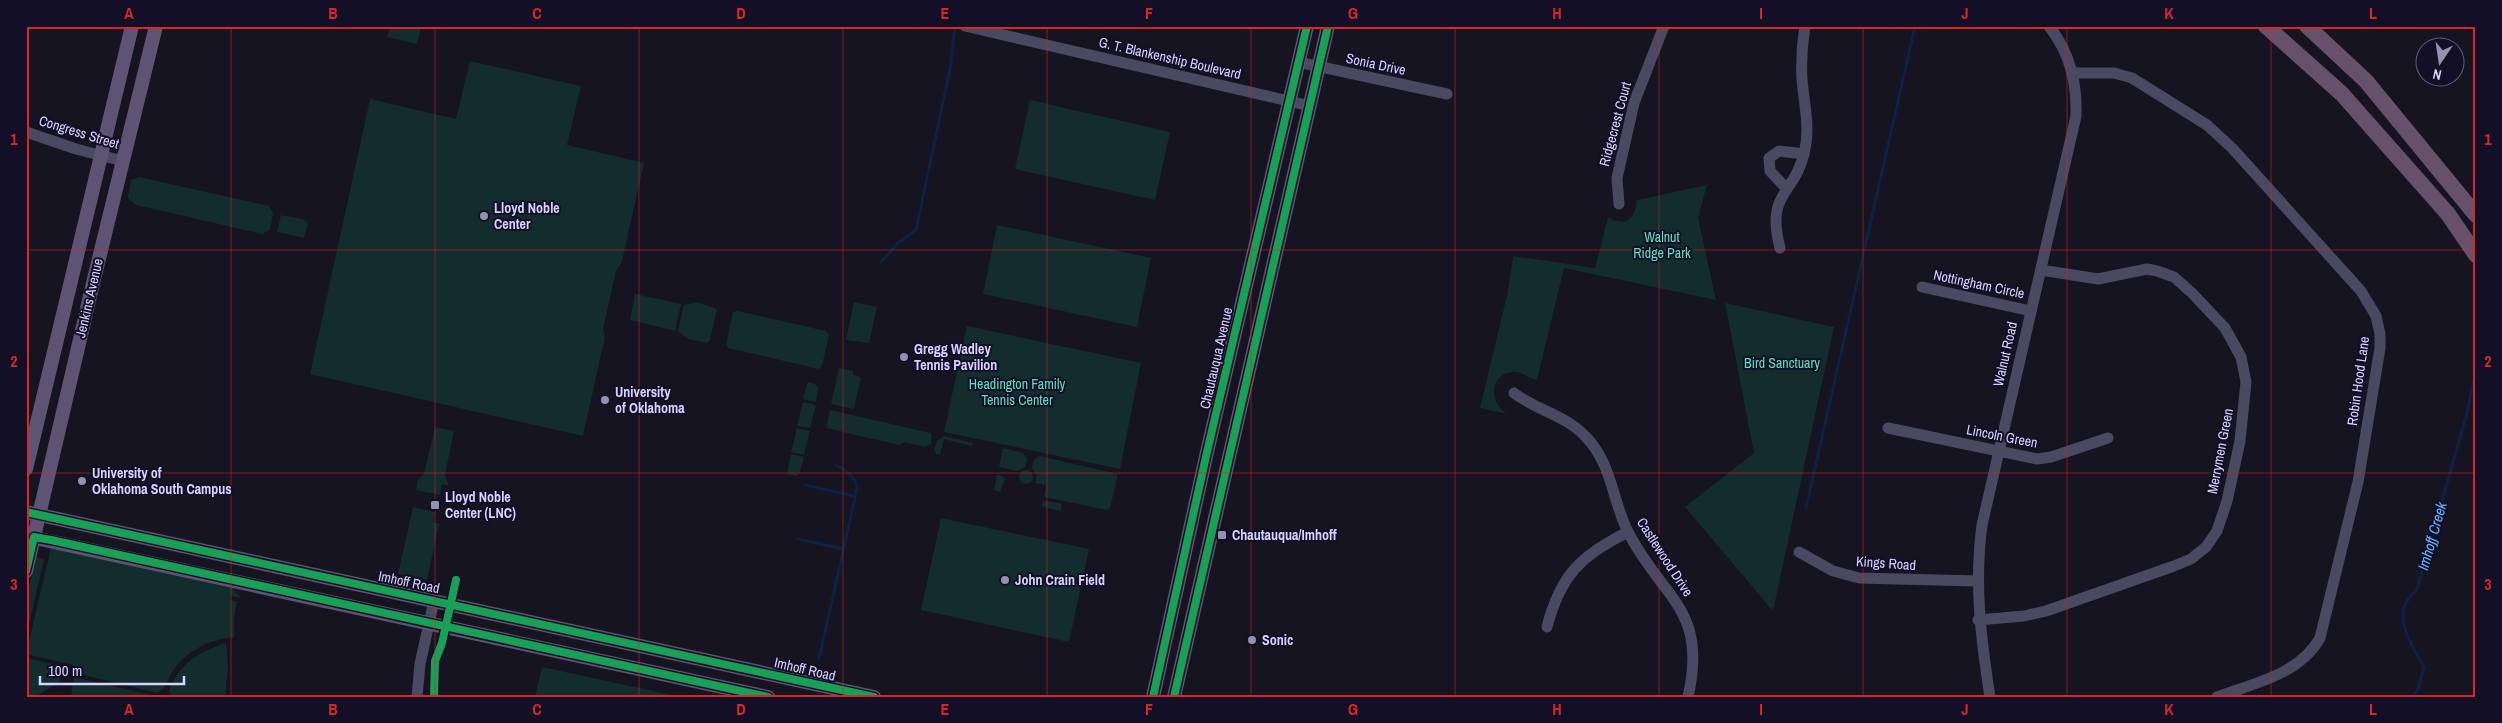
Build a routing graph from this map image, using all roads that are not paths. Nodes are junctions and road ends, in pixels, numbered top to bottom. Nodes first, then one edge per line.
1 (132, 26) edge
2 (156, 26) edge
3 (1306, 26) edge
4 (1328, 26) edge
5 (1664, 26) edge
6 (1805, 26) edge
7 (2048, 26) edge
8 (2266, 26) edge
9 (2307, 26) edge
10 (967, 27) edge
11 (1298, 62) junction
12 (1319, 68) junction
13 (2074, 73) junction
14 (1447, 94) dead end
15 (1289, 101) junction
16 (1310, 106) junction
17 (26, 132) edge
18 (1804, 154) junction
19 (101, 156) junction
20 (123, 161) junction
21 (1787, 189) junction
22 (1619, 204) dead end
23 (2476, 215) edge
24 (1780, 248) dead end
25 (2476, 255) edge
26 (2040, 270) junction
27 (72, 274) junction
28 (94, 279) junction
29 (1922, 287) dead end
30 (2031, 311) junction
31 (53, 353) junction
32 (75, 359) junction
33 (1514, 393) dead end
34 (1888, 428) dead end
35 (2108, 438) dead end
36 (1998, 452) junction
37 (26, 468) edge
38 (33, 514) edge
39 (1628, 532) junction
40 (30, 537) edge
41 (1799, 552) dead end
42 (26, 571) edge
43 (1977, 581) junction
44 (434, 600) junction
45 (1978, 620) junction
46 (429, 623) junction
47 (1547, 627) dead end
48 (417, 697) edge
49 (768, 697) edge
50 (874, 697) edge
51 (1153, 697) edge
52 (1174, 697) edge
53 (1688, 697) edge
54 (1990, 697) edge
55 (2217, 697) edge

1 - 19 main road, Jenkins Avenue
2 - 20 main road, Jenkins Avenue
3 - 11 main road, Chautauqua Avenue
4 - 12 main road
5 - 22 street, Ridgecrest Court
6 - 18 street
7 - 13 street, Walnut Road
8 - 25 highway
9 - 23 highway
10 - 15 street, G. T. Blankenship Boulevard
11 - 12 street, Sonia Drive
11 - 15 main road, Chautauqua Avenue
12 - 14 street, Sonia Drive
12 - 16 main road
13 - 26 street, Walnut Road
13 - 55 street, Robin Hood Lane
15 - 16 street, G. T. Blankenship Boulevard
15 - 51 main road, Chautauqua Avenue
16 - 52 main road
17 - 19 street, Congress Street
18 - 21 street
18 - 21 street
19 - 20 street, Congress Street
19 - 27 main road, Jenkins Avenue
20 - 28 main road, Jenkins Avenue
21 - 24 street
26 - 30 street, Walnut Road
26 - 45 street, Merrymen Green
27 - 28 main road
27 - 31 main road, Jenkins Avenue
28 - 32 main road, Jenkins Avenue
29 - 30 street, Nottingham Circle
30 - 36 street, Walnut Road
31 - 32 main road
31 - 37 main road, Jenkins Avenue
32 - 38 main road, Jenkins Avenue
33 - 39 street, Castlewood Drive
34 - 36 street, Lincoln Green
35 - 36 street, Lincoln Green
36 - 43 street, Walnut Road
38 - 40 main road, Jenkins Avenue
38 - 44 main road, Imhoff Road
39 - 47 street
39 - 53 street, Castlewood Drive
40 - 42 main road, Jenkins Avenue
40 - 46 main road
41 - 43 street, Kings Road
43 - 45 street, Walnut Road
44 - 46 street
44 - 50 main road, Imhoff Road
45 - 54 street, Walnut Road
46 - 48 street
46 - 49 main road

